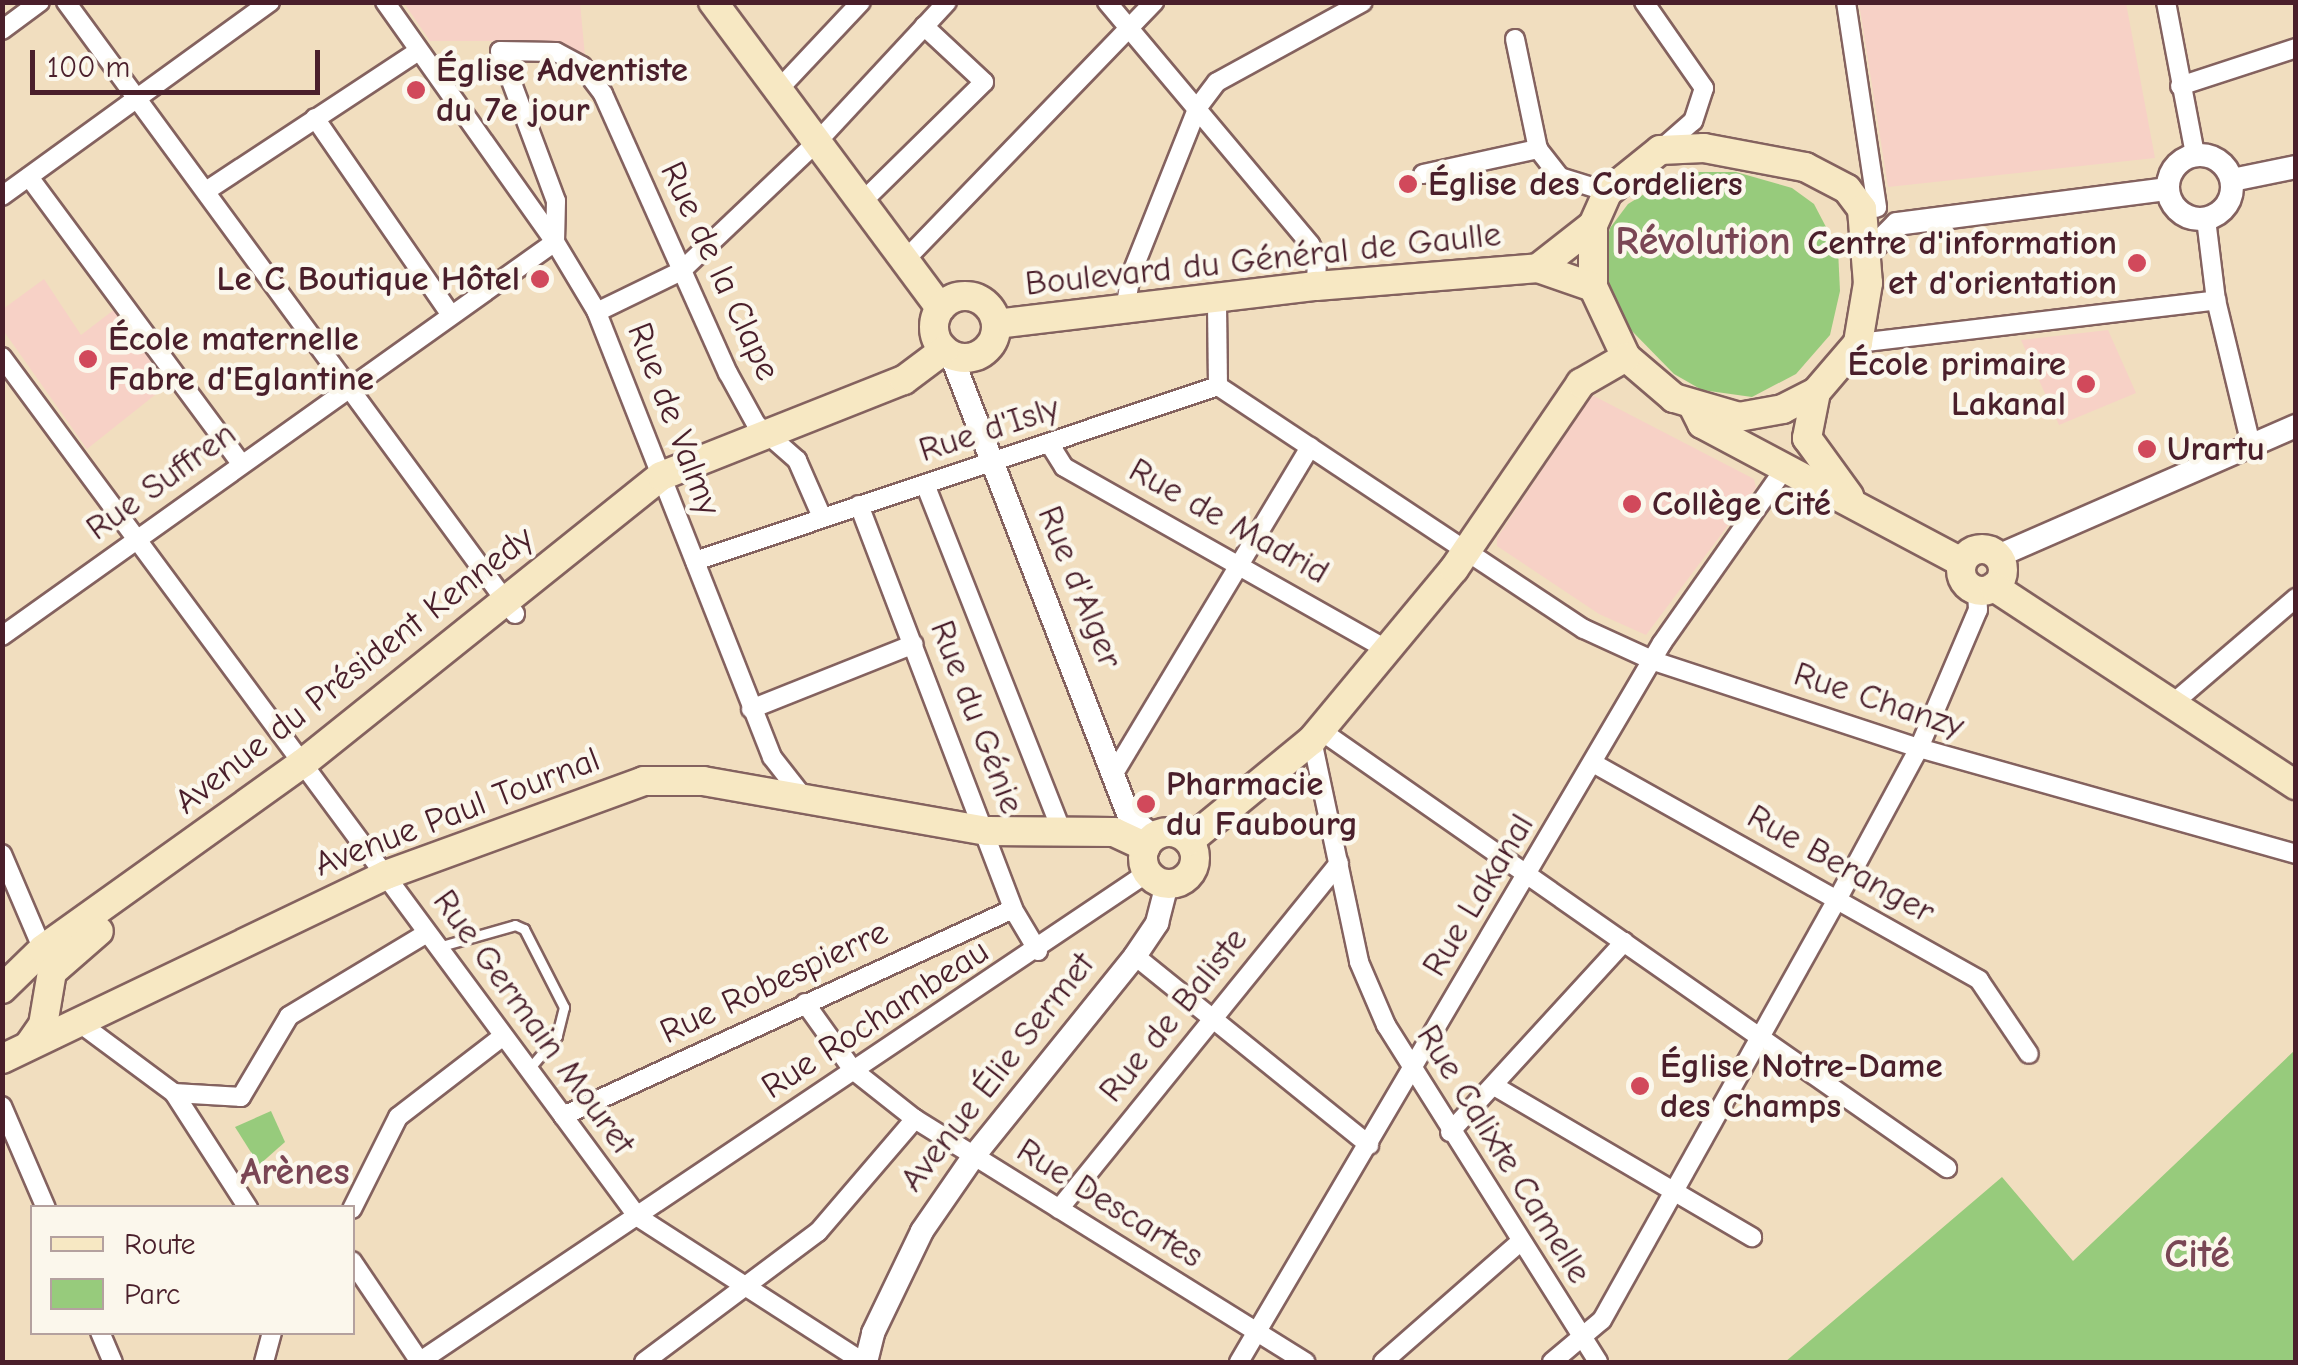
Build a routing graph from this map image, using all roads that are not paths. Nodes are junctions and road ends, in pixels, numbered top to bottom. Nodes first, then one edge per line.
1 (40, 2) edge
2 (66, 2) edge
3 (270, 2) edge
4 (386, 2) edge
5 (713, 2) edge
6 (860, 2) edge
7 (947, 2) edge
8 (1107, 2) edge
9 (1154, 2) edge
10 (1362, 2) edge
11 (1644, 2) edge
12 (1846, 2) edge
13 (2166, 2) edge
14 (924, 26) junction
15 (1132, 26) junction
16 (2, 30) edge
17 (1515, 39) dead end
18 (2296, 48) edge
19 (500, 51) joint
20 (418, 52) junction
21 (2180, 86) junction
22 (778, 90) junction
23 (137, 98) junction
24 (1198, 107) junction
25 (315, 118) junction
26 (817, 142) junction
27 (1538, 148) junction
28 (1660, 150) junction
29 (2195, 154) junction
30 (2296, 168) edge
31 (1423, 174) dead end
32 (30, 177) junction
33 (2232, 180) junction
34 (2167, 189) junction
35 (206, 191) junction
36 (1608, 192) junction
37 (2, 196) edge
38 (1866, 200) junction
39 (862, 202) junction
40 (2206, 219) junction
41 (1897, 224) junction
42 (1593, 225) junction
43 (556, 242) junction
44 (1868, 254) junction
45 (905, 260) junction
46 (1538, 268) junction
47 (681, 271) junction
48 (1316, 286) junction
49 (1592, 287) junction
50 (1217, 298) junction
51 (2216, 300) junction
52 (940, 308) junction
53 (1125, 309) junction
54 (597, 312) junction
55 (450, 314) junction
56 (996, 324) junction
57 (1858, 343) junction
58 (947, 352) junction
59 (2, 356) edge
60 (1626, 357) junction
61 (348, 386) junction
62 (1218, 386) junction
63 (1816, 392) junction
64 (1694, 408) junction
65 (2296, 426) edge
66 (765, 433) junction
67 (1050, 443) junction
68 (2250, 445) junction
69 (1310, 447) junction
70 (241, 463) junction
71 (992, 464) junction
72 (1785, 468) junction
73 (664, 483) junction
74 (926, 484) junction
75 (859, 504) junction
76 (1856, 504) junction
77 (822, 517) junction
78 (137, 538) junction
79 (1467, 552) junction
80 (1998, 556) junction
81 (695, 561) junction
82 (1962, 562) junction
83 (1239, 564) junction
84 (1985, 589) junction
85 (2296, 598) edge
86 (510, 608) junction
87 (2, 636) edge
88 (914, 644) junction
89 (1386, 649) junction
90 (1654, 661) junction
91 (2172, 705) junction
92 (751, 709) junction
93 (1316, 735) junction
94 (1919, 748) junction
95 (1593, 763) junction
96 (308, 768) junction
97 (1116, 770) junction
98 (2294, 782) edge
99 (809, 802) junction
100 (987, 831) junction
101 (1062, 831) junction
102 (1189, 842) junction
103 (2, 854) edge
104 (2296, 854) edge
105 (1154, 860) junction
106 (1338, 863) junction
107 (386, 875) junction
108 (1526, 876) junction
109 (1838, 898) junction
110 (1014, 908) junction
111 (433, 940) junction
112 (1624, 942) junction
113 (1038, 951) junction
114 (1134, 956) junction
115 (47, 960) junction
116 (2, 989) edge
117 (805, 1004) junction
118 (47, 1008) junction
119 (1211, 1020) junction
120 (77, 1021) junction
121 (502, 1037) junction
122 (1761, 1038) junction
123 (30, 1045) junction
124 (2030, 1054) dead end
125 (2, 1059) edge
126 (528, 1070) junction
127 (853, 1070) junction
128 (1413, 1070) junction
129 (1496, 1088) junction
130 (174, 1092) junction
131 (2, 1106) edge
132 (563, 1116) junction
133 (915, 1119) junction
134 (1450, 1132) junction
135 (1368, 1145) junction
136 (972, 1157) junction
137 (1947, 1168) dead end
138 (1674, 1192) junction
139 (45, 1205) edge
140 (246, 1205) edge
141 (354, 1205) edge
142 (1059, 1209) junction
143 (638, 1218) junction
144 (1752, 1238) dead end
145 (1519, 1243) junction
146 (355, 1265) edge
147 (750, 1289) junction
148 (1257, 1332) junction
149 (101, 1335) edge
150 (271, 1335) edge
151 (1580, 1339) junction
152 (113, 1362) edge
153 (264, 1362) edge
154 (420, 1362) edge
155 (644, 1362) edge
156 (865, 1362) edge
157 (1239, 1362) edge
158 (1306, 1362) edge
159 (1383, 1362) edge
160 (1552, 1362) edge
161 (1598, 1362) edge

1 - 16 street
2 - 23 street
3 - 23 street
4 - 20 street
5 - 22 main road
6 - 22 street
7 - 14 street
8 - 15 street
9 - 15 street
10 - 24 street
11 - 28 street
12 - 38 street
13 - 21 street
14 - 26 street
14 - 39 street
15 - 24 street
15 - 45 street
17 - 27 street
18 - 21 street
19 - 43 street, Rue de Valmy
19 - 47 street, Rue de la Clape
20 - 25 street
20 - 43 street
21 - 29 street
22 - 26 main road
23 - 32 street
23 - 35 street
24 - 48 street
24 - 53 street
25 - 35 street
25 - 55 street
26 - 39 main road
26 - 47 street
27 - 31 street
27 - 36 street
28 - 36 main road
28 - 38 main road
29 - 33 street
29 - 34 street
30 - 33 street
32 - 37 street
32 - 70 street
33 - 40 street
34 - 40 street
34 - 41 street
35 - 61 street
36 - 42 main road
38 - 41 street
38 - 44 main road
39 - 45 main road
40 - 51 street
41 - 44 street
42 - 46 main road, Boulevard du Général de Gaulle
42 - 49 main road
43 - 54 street, Rue de Valmy
43 - 55 street, Rue Suffren
44 - 57 main road
45 - 52 main road
46 - 48 main road, Boulevard du Général de Gaulle
46 - 49 main road, Boulevard du Général de Gaulle
47 - 54 street
47 - 66 street, Rue de la Clape
48 - 50 main road, Boulevard du Général de Gaulle
49 - 60 main road
50 - 53 main road, Boulevard du Général de Gaulle
50 - 62 street
51 - 57 street
51 - 68 street
52 - 56 main road
52 - 58 main road
53 - 56 main road, Boulevard du Général de Gaulle
54 - 73 street, Rue de Valmy
55 - 61 street, Rue Suffren
56 - 58 main road
57 - 63 main road
58 - 66 main road, Avenue du Président Kennedy
58 - 71 street, Rue d'Alger
59 - 78 street, Rue Germain Mouret
60 - 64 main road
60 - 79 main road
61 - 70 street, Rue Suffren
61 - 86 street
62 - 67 street, Rue d'Isly
62 - 69 street, Rue Chanzy
63 - 64 main road
63 - 76 main road
64 - 72 main road
65 - 68 street
66 - 73 main road, Avenue du Président Kennedy
66 - 77 street, Rue de la Clape
67 - 71 street, Rue d'Isly
67 - 83 street, Rue de Madrid
68 - 80 street
69 - 79 street, Rue Chanzy
69 - 83 street
70 - 78 street, Rue Suffren
71 - 74 street, Rue d'Isly
71 - 97 street, Rue d'Alger
72 - 76 main road
72 - 90 street, Rue Lakanal
73 - 81 street, Rue de Valmy
73 - 86 main road, Avenue du Président Kennedy
74 - 75 street, Rue d'Isly
74 - 101 street
75 - 77 street, Rue d'Isly
75 - 88 street, Rue du Génie
76 - 82 main road
77 - 81 street, Rue d'Isly
78 - 87 street, Rue Suffren
78 - 96 street, Rue Germain Mouret
79 - 89 main road
79 - 90 street, Rue Chanzy
80 - 82 main road
80 - 84 main road
81 - 92 street, Rue de Valmy
82 - 84 main road
83 - 89 street, Rue de Madrid
83 - 97 street
84 - 91 main road
84 - 94 street
85 - 91 street
86 - 96 main road, Avenue du Président Kennedy
88 - 92 street
88 - 100 street, Rue du Génie
89 - 93 main road
90 - 94 street, Rue Chanzy
90 - 95 street, Rue Lakanal
91 - 98 main road
92 - 99 street, Rue de Valmy
93 - 102 main road
93 - 106 street, Rue Calixte Camelle
93 - 108 street
94 - 104 street, Rue Chanzy
94 - 109 street
95 - 108 street, Rue Lakanal
95 - 109 street, Rue Beranger
96 - 107 street, Rue Germain Mouret
96 - 115 main road, Avenue du Président Kennedy
97 - 105 street, Rue d'Alger
99 - 100 main road, Avenue Paul Tournal
99 - 107 main road, Avenue Paul Tournal
100 - 101 main road, Avenue Paul Tournal
100 - 110 street, Rue du Génie
101 - 105 main road, Avenue Paul Tournal
102 - 105 main road, Avenue Paul Tournal
102 - 105 main road
103 - 115 street
105 - 113 street, Rue Rochambeau
105 - 114 street, Avenue Élie Sermet
106 - 119 street, Rue de Baliste
106 - 128 street, Rue Calixte Camelle
107 - 111 street, Rue Germain Mouret
107 - 120 main road, Avenue Paul Tournal
108 - 112 street
108 - 128 street, Rue Lakanal
109 - 122 street
109 - 124 street, Rue Beranger
110 - 113 street, Rue du Génie
110 - 117 street, Rue Robespierre
111 - 121 street, Rue Germain Mouret
111 - 126 lane
111 - 130 street
112 - 122 street
112 - 129 street
113 - 127 street, Rue Rochambeau
114 - 119 street
114 - 136 street, Avenue Élie Sermet
115 - 116 main road, Avenue du Président Kennedy
115 - 118 main road
116 - 118 main road, Avenue du Président Kennedy
117 - 127 street, Rue Descartes
117 - 132 street, Rue Robespierre
118 - 123 main road
119 - 135 street
119 - 142 street, Rue de Baliste
120 - 123 main road, Avenue Paul Tournal
120 - 130 street
121 - 126 street, Rue Germain Mouret
121 - 141 street
122 - 137 street
122 - 138 street
123 - 125 main road, Avenue Paul Tournal
126 - 132 street, Rue Germain Mouret
127 - 133 street, Rue Descartes
127 - 143 street, Rue Rochambeau
128 - 134 street, Rue Calixte Camelle
128 - 135 street, Rue Lakanal
129 - 134 street
129 - 138 street
130 - 140 street
131 - 139 street
132 - 143 street, Rue Germain Mouret
133 - 136 street, Rue Descartes
133 - 147 street
134 - 145 street, Rue Calixte Camelle
135 - 148 street, Rue Lakanal
136 - 142 street, Rue Descartes
136 - 156 street, Avenue Élie Sermet
138 - 144 street
138 - 151 street
142 - 148 street, Rue Descartes
143 - 147 street
143 - 154 street, Rue Rochambeau
145 - 151 street, Rue Calixte Camelle
145 - 159 street
146 - 154 street
147 - 155 street
147 - 156 street
148 - 157 street, Rue Lakanal
148 - 158 street, Rue Descartes
149 - 152 street
150 - 153 street
151 - 160 street
151 - 161 street, Rue Calixte Camelle

